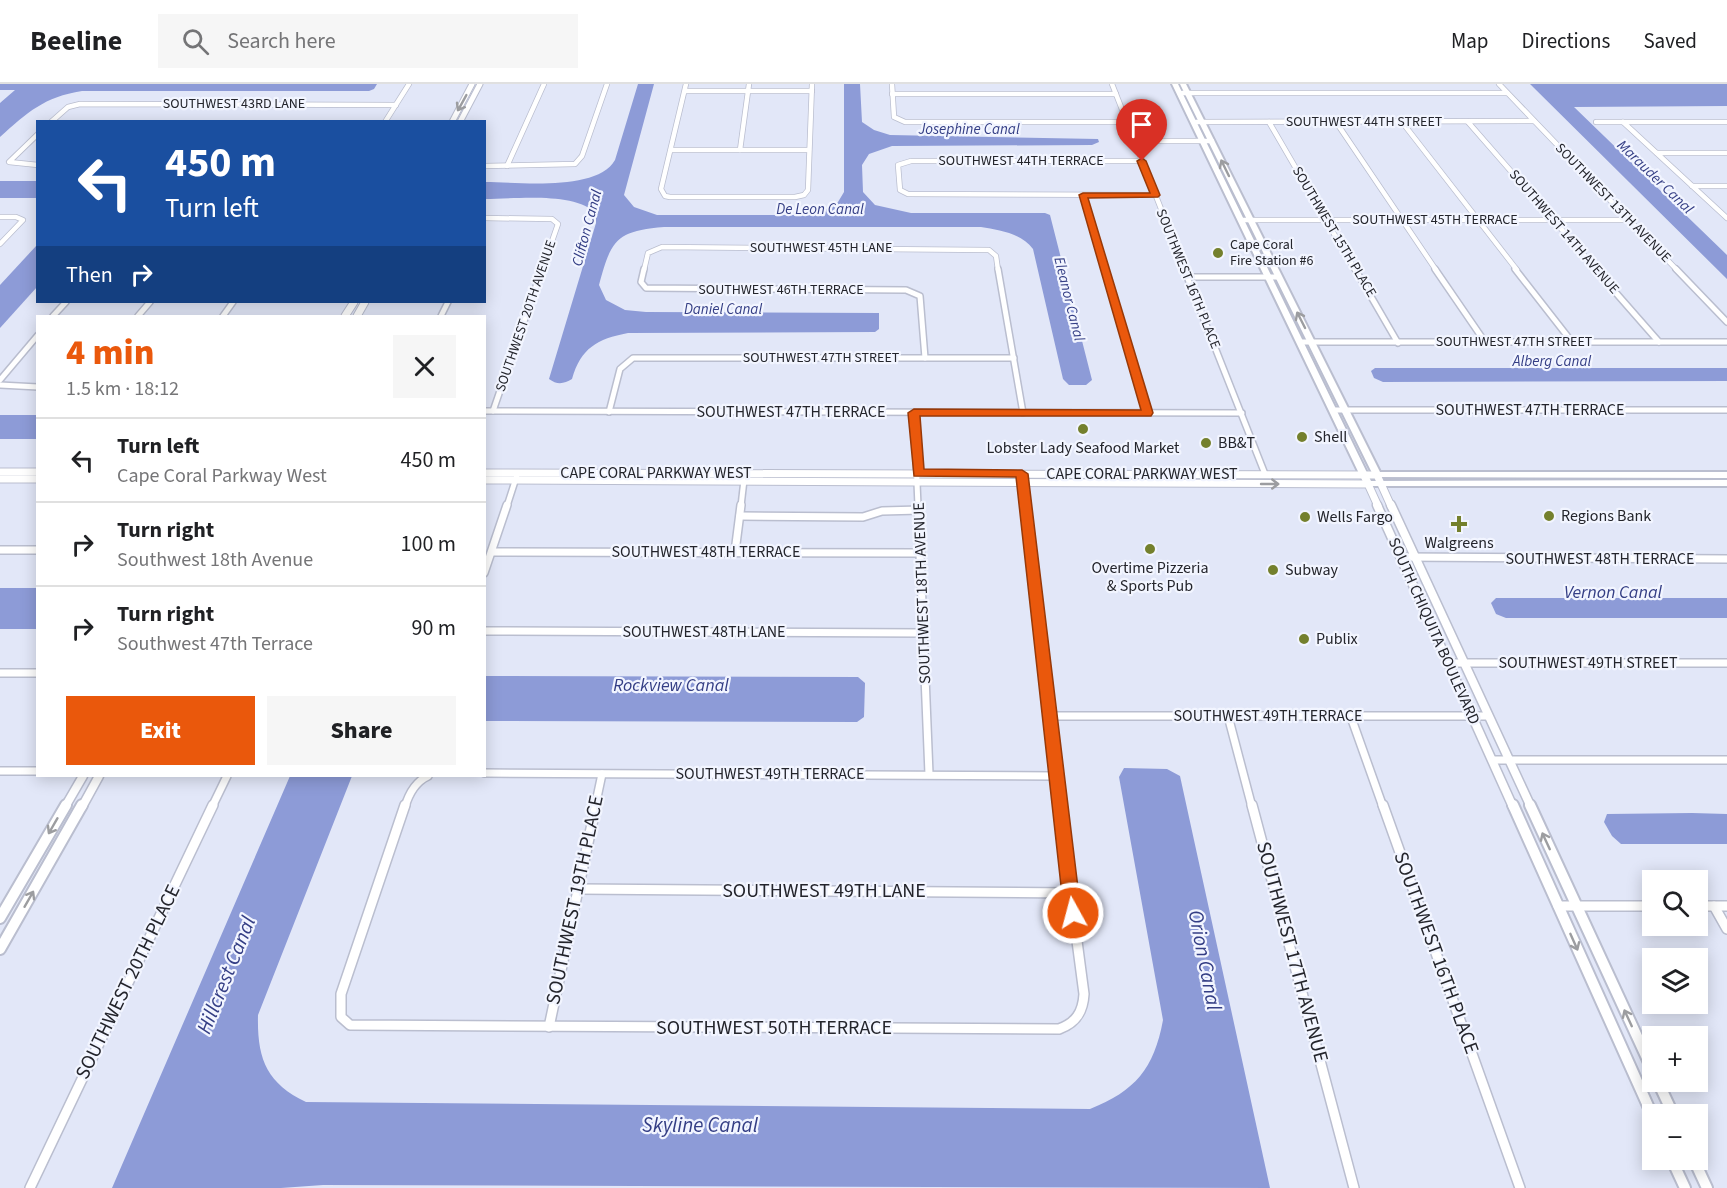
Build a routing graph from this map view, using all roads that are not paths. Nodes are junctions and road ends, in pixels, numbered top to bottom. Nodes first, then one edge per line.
1 (409, 84) edge
2 (472, 84) edge
3 (480, 84) edge
4 (544, 84) edge
5 (607, 84) edge
6 (686, 84) edge
7 (749, 84) edge
8 (812, 84) edge
9 (892, 84) edge
10 (1112, 84) edge
11 (1175, 84) edge
12 (1183, 84) edge
13 (1499, 84) edge
14 (685, 91) junction
15 (748, 91) junction
16 (812, 91) junction
17 (1179, 93) junction
18 (1507, 93) junction
19 (892, 94) junction
20 (1116, 94) junction
21 (1188, 94) junction
22 (396, 105) junction
23 (54, 120) edge
24 (386, 120) edge
25 (453, 120) edge
26 (461, 120) edge
27 (1126, 122) junction
28 (1193, 122) junction
29 (1202, 122) junction
30 (1269, 122) junction
31 (1336, 122) junction
32 (1402, 122) junction
33 (1468, 122) junction
34 (1534, 122) junction
35 (1596, 122) dead end
36 (1623, 122) junction
37 (1727, 122) edge
38 (36, 136) edge
39 (1134, 141) junction
40 (1203, 141) junction
41 (1212, 141) junction
42 (671, 150) junction
43 (740, 150) junction
44 (809, 150) junction
45 (1657, 153) junction
46 (1727, 153) edge
47 (1142, 161) junction
48 (36, 165) edge
49 (486, 166) edge
50 (507, 166) junction
51 (1692, 186) junction
52 (1727, 186) edge
53 (1083, 195) junction
54 (1155, 195) junction
55 (0, 217) edge
56 (486, 218) edge
57 (1727, 218) edge
58 (1241, 220) junction
59 (1251, 220) junction
60 (1326, 220) junction
61 (1402, 220) junction
62 (1478, 220) junction
63 (1554, 220) junction
64 (1629, 220) junction
65 (0, 244) edge
66 (1188, 277) junction
67 (1269, 277) junction
68 (1279, 277) junction
69 (646, 288) joint
70 (65, 303) edge
71 (149, 303) edge
72 (54, 315) edge
73 (139, 315) edge
74 (1727, 322) edge
75 (36, 336) edge
76 (1300, 342) junction
77 (1312, 342) junction
78 (1398, 342) junction
79 (1485, 342) junction
80 (1572, 342) junction
81 (1659, 342) junction
82 (1727, 342) edge
83 (925, 358) junction
84 (1014, 358) junction
85 (0, 380) edge
86 (0, 385) edge
87 (36, 387) edge
88 (1333, 410) junction
89 (1346, 410) junction
90 (1727, 410) edge
91 (486, 411) edge
92 (493, 411) junction
93 (609, 412) junction
94 (914, 413) junction
95 (1023, 413) junction
96 (1147, 413) junction
97 (1242, 413) junction
98 (0, 472) edge
99 (36, 472) edge
100 (486, 472) edge
101 (1022, 474) junction
102 (1166, 474) junction
103 (1233, 474) junction
104 (1265, 474) junction
105 (1608, 475) junction
106 (517, 476) junction
107 (918, 477) junction
108 (0, 479) edge
109 (36, 479) edge
110 (1366, 479) junction
111 (1727, 479) edge
112 (486, 480) edge
113 (744, 480) junction
114 (1379, 480) junction
115 (1023, 483) junction
116 (1105, 483) junction
117 (1186, 483) junction
118 (1526, 483) junction
119 (920, 510) junction
120 (740, 516) junction
121 (0, 550) edge
122 (36, 550) edge
123 (492, 552) junction
124 (735, 552) junction
125 (921, 553) junction
126 (1401, 557) junction
127 (1415, 558) junction
128 (1727, 559) edge
129 (486, 568) edge
130 (486, 631) edge
131 (923, 633) junction
132 (1449, 663) junction
133 (1463, 663) junction
134 (1727, 663) edge
135 (0, 673) edge
136 (36, 673) edge
137 (1049, 716) junction
138 (1228, 716) junction
139 (1473, 716) junction
140 (1488, 716) junction
141 (1351, 717) junction
142 (1493, 760) junction
143 (1509, 760) junction
144 (1727, 760) edge
145 (0, 771) edge
146 (36, 771) edge
147 (486, 773) edge
148 (602, 774) junction
149 (929, 774) junction
150 (1055, 776) junction
151 (82, 777) edge
152 (98, 777) edge
153 (227, 777) edge
154 (426, 777) edge
155 (579, 890) junction
156 (1070, 892) junction
157 (1558, 906) junction
158 (1576, 906) junction
159 (1642, 906) edge
160 (1708, 906) edge
161 (1714, 906) junction
162 (1727, 906) edge
163 (0, 918) edge
164 (1727, 929) edge
165 (0, 949) edge
166 (549, 1027) junction
167 (1642, 1047) edge
168 (1647, 1104) edge
169 (1677, 1170) edge
170 (1699, 1170) edge
171 (30, 1188) edge
172 (1354, 1188) edge
173 (1520, 1188) edge
174 (1685, 1188) edge
175 (1707, 1188) edge

1 - 22 street
2 -> 25 street
3 - 26 street
4 - 50 street
5 - 50 street
6 - 14 street
7 - 15 street
8 - 16 street
9 - 19 street
10 - 20 street, SOUTHWEST 16TH PLACE
11 - 17 main road, SOUTH CHIQUITA BOULEVARD
12 - 21 main road, SOUTH CHIQUITA BOULEVARD
13 - 18 street, SOUTHWEST 13TH AVENUE
14 - 15 street
14 - 42 street
15 - 16 street
15 - 43 street
16 - 44 street
17 - 21 street
17 - 28 main road, SOUTH CHIQUITA BOULEVARD
18 - 21 street
18 - 34 street, SOUTHWEST 13TH AVENUE
19 - 20 street
19 - 27 street
20 - 27 street, SOUTHWEST 16TH PLACE
21 - 29 main road, SOUTH CHIQUITA BOULEVARD
22 - 23 street, SOUTHWEST 43RD LANE
22 - 24 street
27 - 39 street, SOUTHWEST 16TH PLACE
28 - 29 street, SOUTHWEST 44TH STREET
28 - 40 main road, SOUTH CHIQUITA BOULEVARD
29 - 30 street, SOUTHWEST 44TH STREET
29 - 41 main road, SOUTH CHIQUITA BOULEVARD
30 - 31 street, SOUTHWEST 44TH STREET
30 - 60 street, SOUTHWEST 15TH PLACE
31 - 32 street, SOUTHWEST 44TH STREET
31 - 61 street
32 - 33 street, SOUTHWEST 44TH STREET
32 - 62 street
33 - 34 street, SOUTHWEST 44TH STREET
33 - 63 street, SOUTHWEST 14TH AVENUE
34 - 64 street, SOUTHWEST 13TH AVENUE
35 - 36 street
36 - 37 street
36 - 45 street
38 - 48 street
39 - 40 street
39 - 47 street, SOUTHWEST 16TH PLACE
40 - 41 street
40 - 58 main road, SOUTH CHIQUITA BOULEVARD
59 -> 41 main road, SOUTH CHIQUITA BOULEVARD
42 - 43 street
42 - 44 street
43 - 44 street
45 - 46 street
45 - 51 street
47 - 53 street, SOUTHWEST 44TH TERRACE
47 - 54 street, SOUTHWEST 16TH PLACE
49 - 50 street
51 - 52 street
51 - 57 street
53 - 54 street
53 - 96 street
54 - 66 street, SOUTHWEST 16TH PLACE
55 - 65 street
56 - 92 street, SOUTHWEST 20TH AVENUE
58 - 59 street, SOUTHWEST 45TH TERRACE
58 - 67 main road, SOUTH CHIQUITA BOULEVARD
59 - 60 street, SOUTHWEST 45TH TERRACE
59 - 68 main road, SOUTH CHIQUITA BOULEVARD
60 - 61 street, SOUTHWEST 45TH TERRACE
60 - 78 street, SOUTHWEST 15TH PLACE
61 - 62 street, SOUTHWEST 45TH TERRACE
61 - 79 street
62 - 63 street, SOUTHWEST 45TH TERRACE
62 - 80 street
63 - 64 street, SOUTHWEST 45TH TERRACE
63 - 81 street, SOUTHWEST 14TH AVENUE
64 - 74 street, SOUTHWEST 13TH AVENUE
66 - 67 street
66 - 97 street, SOUTHWEST 16TH PLACE
67 - 68 street
67 - 76 main road, SOUTH CHIQUITA BOULEVARD
77 -> 68 main road, SOUTH CHIQUITA BOULEVARD
69 - 83 street, SOUTHWEST 46TH TERRACE
69 - 84 street, SOUTHWEST 45TH LANE
70 - 72 street
71 - 73 street
75 - 85 street
76 - 77 street, SOUTHWEST 47TH STREET
76 - 88 main road, SOUTH CHIQUITA BOULEVARD
77 - 78 street, SOUTHWEST 47TH STREET
77 - 89 main road, SOUTH CHIQUITA BOULEVARD
78 - 79 street, SOUTHWEST 47TH STREET
79 - 80 street, SOUTHWEST 47TH STREET
80 - 81 street, SOUTHWEST 47TH STREET
81 - 82 street, SOUTHWEST 47TH STREET
83 - 84 street, SOUTHWEST 47TH STREET
83 - 93 street, SOUTHWEST 47TH STREET
84 - 95 street
86 - 87 street
88 - 89 street, SOUTHWEST 47TH TERRACE
88 - 110 main road, SOUTH CHIQUITA BOULEVARD
89 - 90 street, SOUTHWEST 47TH TERRACE
89 - 114 main road, SOUTH CHIQUITA BOULEVARD
91 - 92 street, SOUTHWEST 47TH TERRACE
92 - 93 street, SOUTHWEST 47TH TERRACE
93 - 94 street, SOUTHWEST 47TH TERRACE
94 - 95 street, SOUTHWEST 47TH TERRACE
94 - 107 street, SOUTHWEST 18TH AVENUE
95 - 96 street, SOUTHWEST 47TH TERRACE
96 - 97 street, SOUTHWEST 47TH TERRACE
97 - 104 street, SOUTHWEST 16TH PLACE
98 - 99 street
100 - 106 street, CAPE CORAL PARKWAY WEST
101 - 102 street, CAPE CORAL PARKWAY WEST
101 - 107 street, CAPE CORAL PARKWAY WEST
101 - 115 street
102 - 103 street, CAPE CORAL PARKWAY WEST
102 - 116 street
103 - 104 street, CAPE CORAL PARKWAY WEST
103 - 117 street
104 - 110 street, CAPE CORAL PARKWAY WEST
105 - 111 main road, CAPE CORAL PARKWAY WEST
105 - 114 main road, CAPE CORAL PARKWAY WEST
105 - 118 main road
106 - 107 street, CAPE CORAL PARKWAY WEST
106 - 112 street, CAPE CORAL PARKWAY WEST
106 - 113 street, CAPE CORAL PARKWAY WEST
106 - 123 street
107 - 113 street, CAPE CORAL PARKWAY WEST
107 - 115 street, CAPE CORAL PARKWAY WEST
107 - 119 street, SOUTHWEST 18TH AVENUE
108 - 109 street
110 - 114 main road, CAPE CORAL PARKWAY WEST
117 -> 110 street, CAPE CORAL PARKWAY WEST
110 - 126 street, SOUTH CHIQUITA BOULEVARD
111 - 118 main road, CAPE CORAL PARKWAY WEST
113 - 120 street
114 - 118 main road, CAPE CORAL PARKWAY WEST
114 - 127 street, SOUTH CHIQUITA BOULEVARD
115 - 116 street, CAPE CORAL PARKWAY WEST
115 - 137 street
116 - 117 street, CAPE CORAL PARKWAY WEST
119 - 120 street
119 - 125 street, SOUTHWEST 18TH AVENUE
120 - 124 street
121 - 122 street
123 - 124 street, SOUTHWEST 48TH TERRACE
123 - 129 street
124 - 125 street, SOUTHWEST 48TH TERRACE
125 - 131 street, SOUTHWEST 18TH AVENUE
126 - 127 street, SOUTHWEST 48TH TERRACE
126 - 132 street, SOUTH CHIQUITA BOULEVARD
127 - 128 street, SOUTHWEST 48TH TERRACE
127 - 133 street, SOUTH CHIQUITA BOULEVARD
130 - 131 street, SOUTHWEST 48TH LANE
131 - 149 street, SOUTHWEST 18TH AVENUE
132 - 133 street, SOUTHWEST 49TH STREET
132 - 139 street, SOUTH CHIQUITA BOULEVARD
133 - 134 street, SOUTHWEST 49TH STREET
133 - 140 street, SOUTH CHIQUITA BOULEVARD
135 - 136 street
137 - 138 street, SOUTHWEST 49TH TERRACE
137 - 150 street
138 - 141 street, SOUTHWEST 49TH TERRACE
138 - 172 street, SOUTHWEST 17TH AVENUE
139 - 140 street, SOUTHWEST 49TH TERRACE
139 - 141 street, SOUTHWEST 49TH TERRACE
139 - 142 street, SOUTH CHIQUITA BOULEVARD
140 - 143 street, SOUTH CHIQUITA BOULEVARD
141 - 173 street, SOUTHWEST 16TH PLACE
142 - 143 street
142 - 157 street, SOUTH CHIQUITA BOULEVARD
143 - 144 street
158 -> 143 street, SOUTH CHIQUITA BOULEVARD
145 - 146 street
147 - 148 street, SOUTHWEST 49TH TERRACE
148 - 149 street, SOUTHWEST 49TH TERRACE
148 - 155 street, SOUTHWEST 19TH PLACE
149 - 150 street, SOUTHWEST 49TH TERRACE
150 - 156 street
151 -> 163 street
165 -> 152 street
153 - 171 street, SOUTHWEST 20TH PLACE
154 - 166 street, SOUTHWEST 50TH TERRACE
155 - 156 street, SOUTHWEST 49TH LANE
155 - 166 street, SOUTHWEST 19TH PLACE
156 - 166 street, SOUTHWEST 50TH TERRACE
157 - 158 street
157 -> 168 street, SOUTH CHIQUITA BOULEVARD
158 - 159 street
167 -> 158 street, SOUTH CHIQUITA BOULEVARD
160 - 161 street
161 - 162 street
161 - 164 street
169 - 174 street
170 - 175 street

